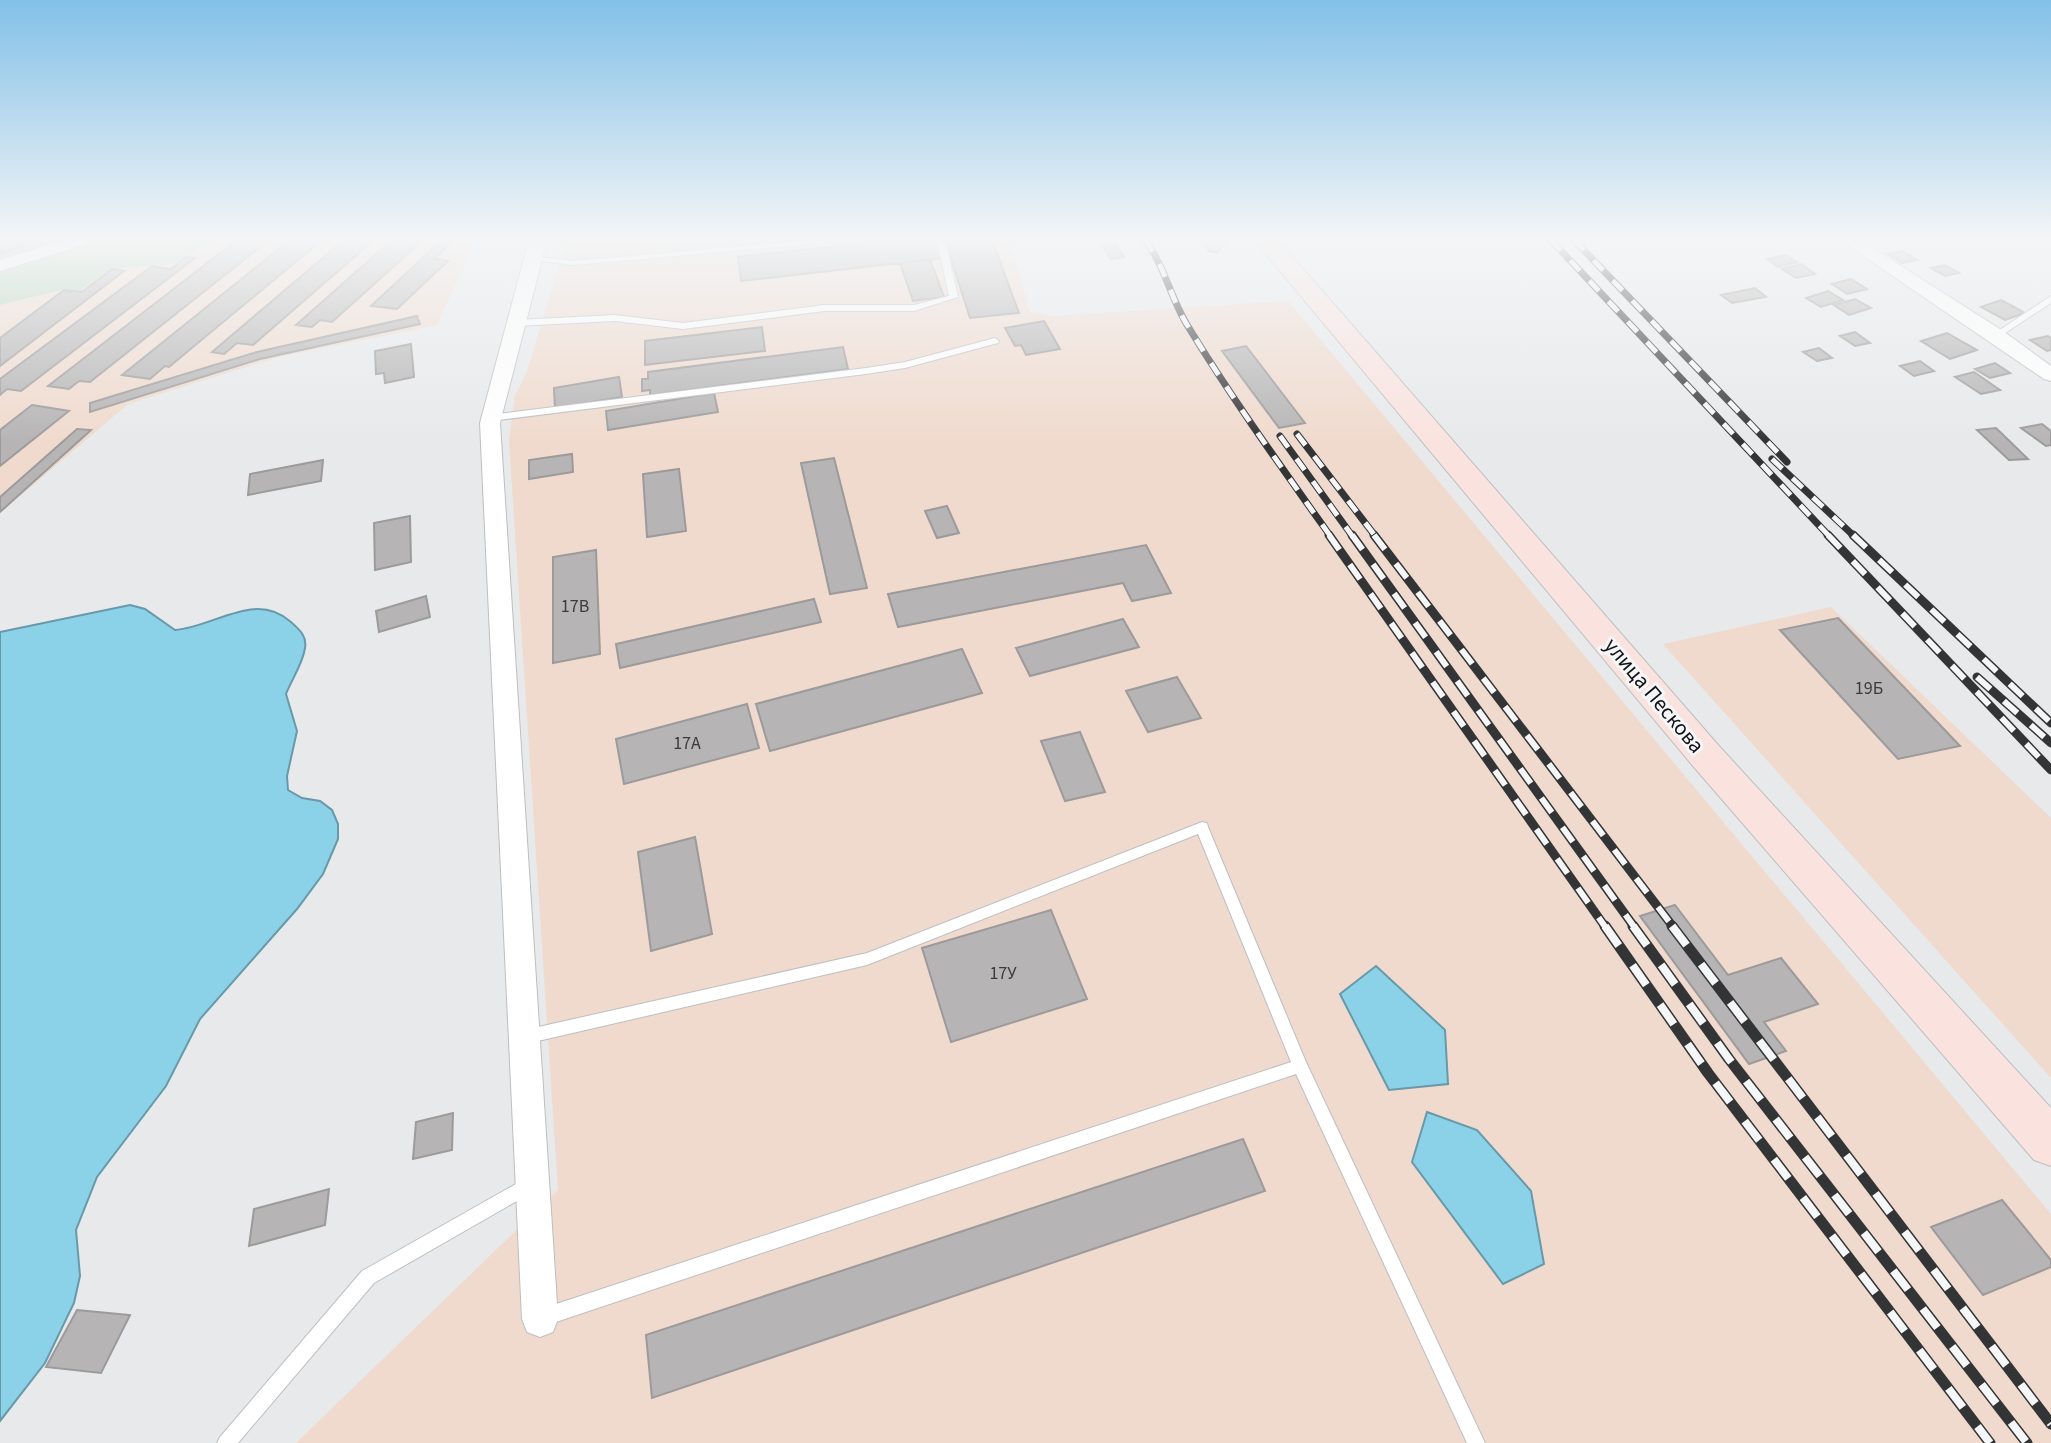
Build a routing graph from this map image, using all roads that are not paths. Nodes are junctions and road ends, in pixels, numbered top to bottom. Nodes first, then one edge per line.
1 (520, 307) edge
2 (857, 307) edge
3 (1323, 307) edge
4 (1953, 307) edge
5 (2038, 307) edge
6 (516, 323) junction
7 (1996, 335) junction
8 (995, 341) dead end
9 (2051, 375) edge
10 (491, 418) junction
11 (525, 1037) junction
12 (1300, 1066) junction
13 (2051, 1143) edge
14 (533, 1182) junction
15 (540, 1319) joint
16 (226, 1443) edge
17 (1476, 1443) edge

1 - 6 street
2 - 6 lane
3 - 13 street, улица Пескова
4 - 7 street
5 - 7 lane
6 - 10 street
7 - 9 street
8 - 10 lane
10 - 11 street
11 - 12 lane
11 - 14 street
12 - 15 lane
12 - 17 lane
14 - 15 street
14 - 16 lane

